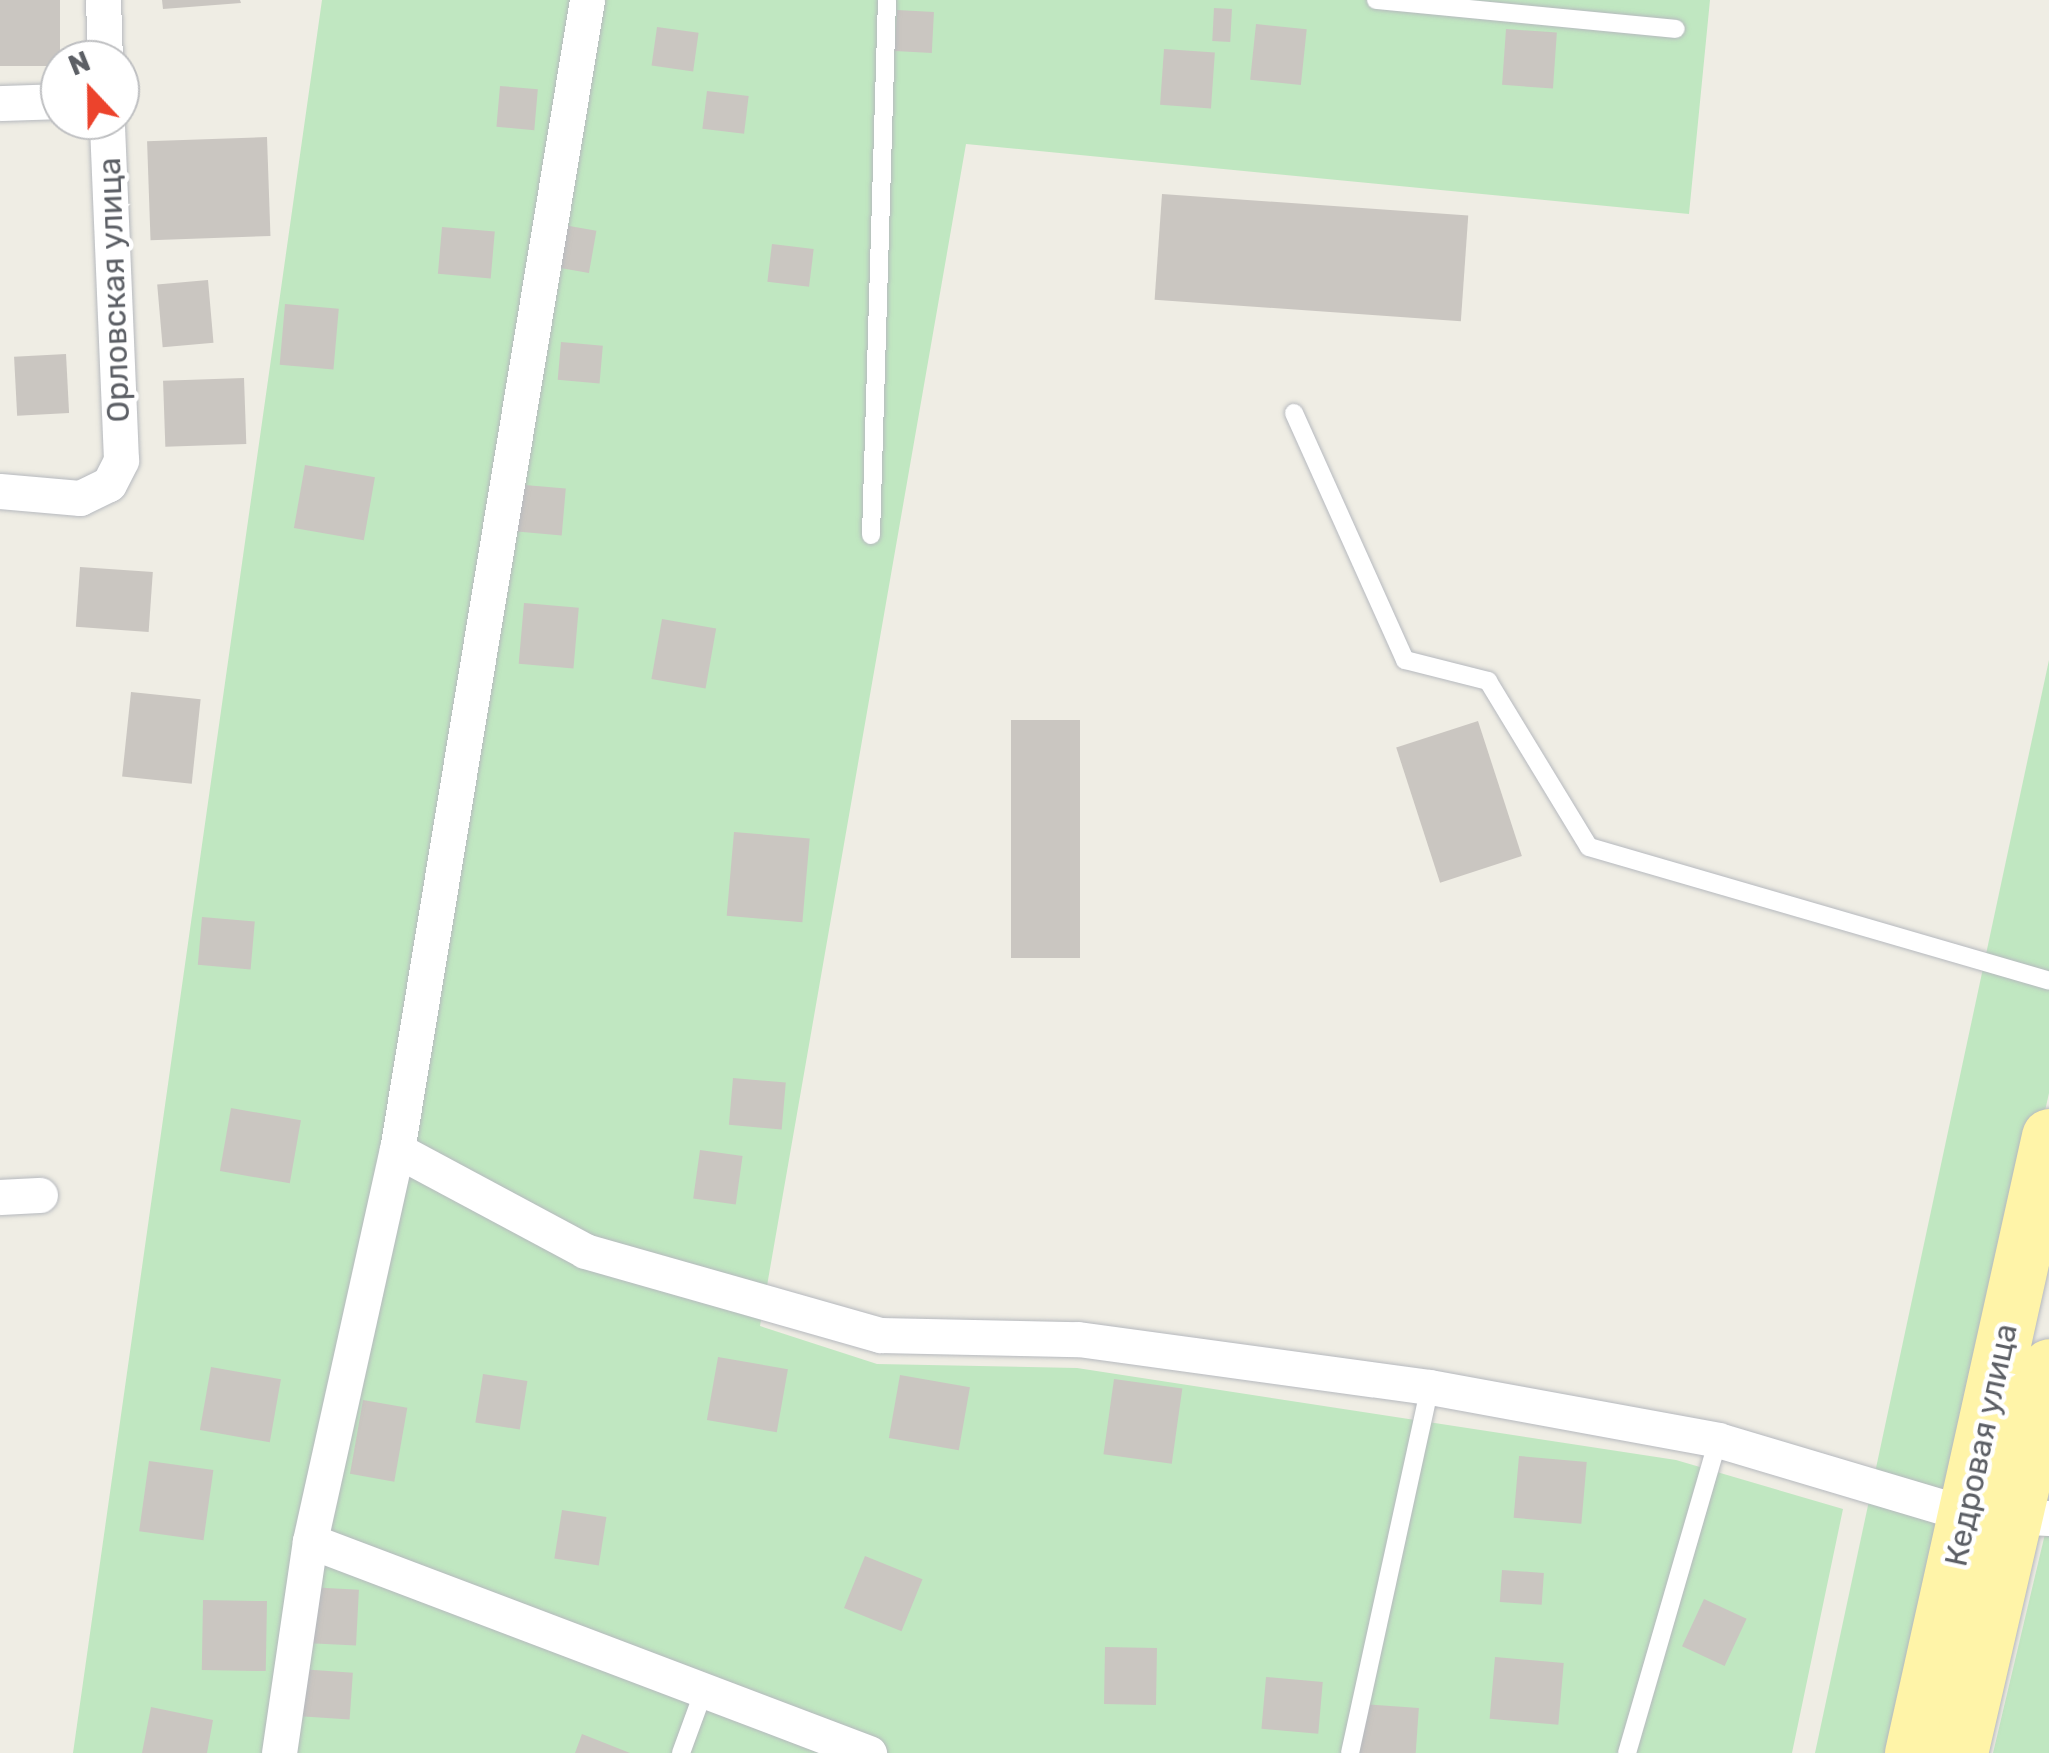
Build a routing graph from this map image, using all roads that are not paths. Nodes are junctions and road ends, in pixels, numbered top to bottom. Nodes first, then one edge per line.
1 (104, 0) edge
2 (587, 0) edge
3 (887, 0) edge
4 (1376, 0) edge
5 (1676, 29) dead end
6 (105, 40) edge
7 (40, 103) edge
8 (0, 104) edge
9 (108, 140) edge
10 (1294, 413) dead end
11 (0, 490) edge
12 (870, 535) dead end
13 (2049, 980) edge
14 (2049, 1136) edge
15 (397, 1150) junction
16 (40, 1195) dead end
17 (0, 1197) edge
18 (2049, 1366) edge
19 (1430, 1387) junction
20 (1718, 1440) junction
21 (2010, 1517) edge
22 (310, 1541) junction
23 (704, 1690) junction
24 (279, 1753) edge
25 (680, 1753) edge
26 (869, 1753) edge
27 (1350, 1753) edge
28 (1626, 1753) edge
29 (1912, 1753) edge
30 (1960, 1753) edge

1 - 6 street
2 - 15 street
3 - 12 lane
4 - 5 lane
7 - 8 street
9 - 11 street, Орловская улица
10 - 13 lane
14 - 21 main road, Кедровая улица
15 - 19 street
15 - 22 street
16 - 17 street
18 - 21 main road, Кедровая улица
19 - 20 street
19 - 27 lane
20 - 21 street
20 - 28 lane
21 - 29 main road, Кедровая улица
21 - 30 main road, Кедровая улица
22 - 23 street
22 - 24 street
23 - 25 lane
23 - 26 street

